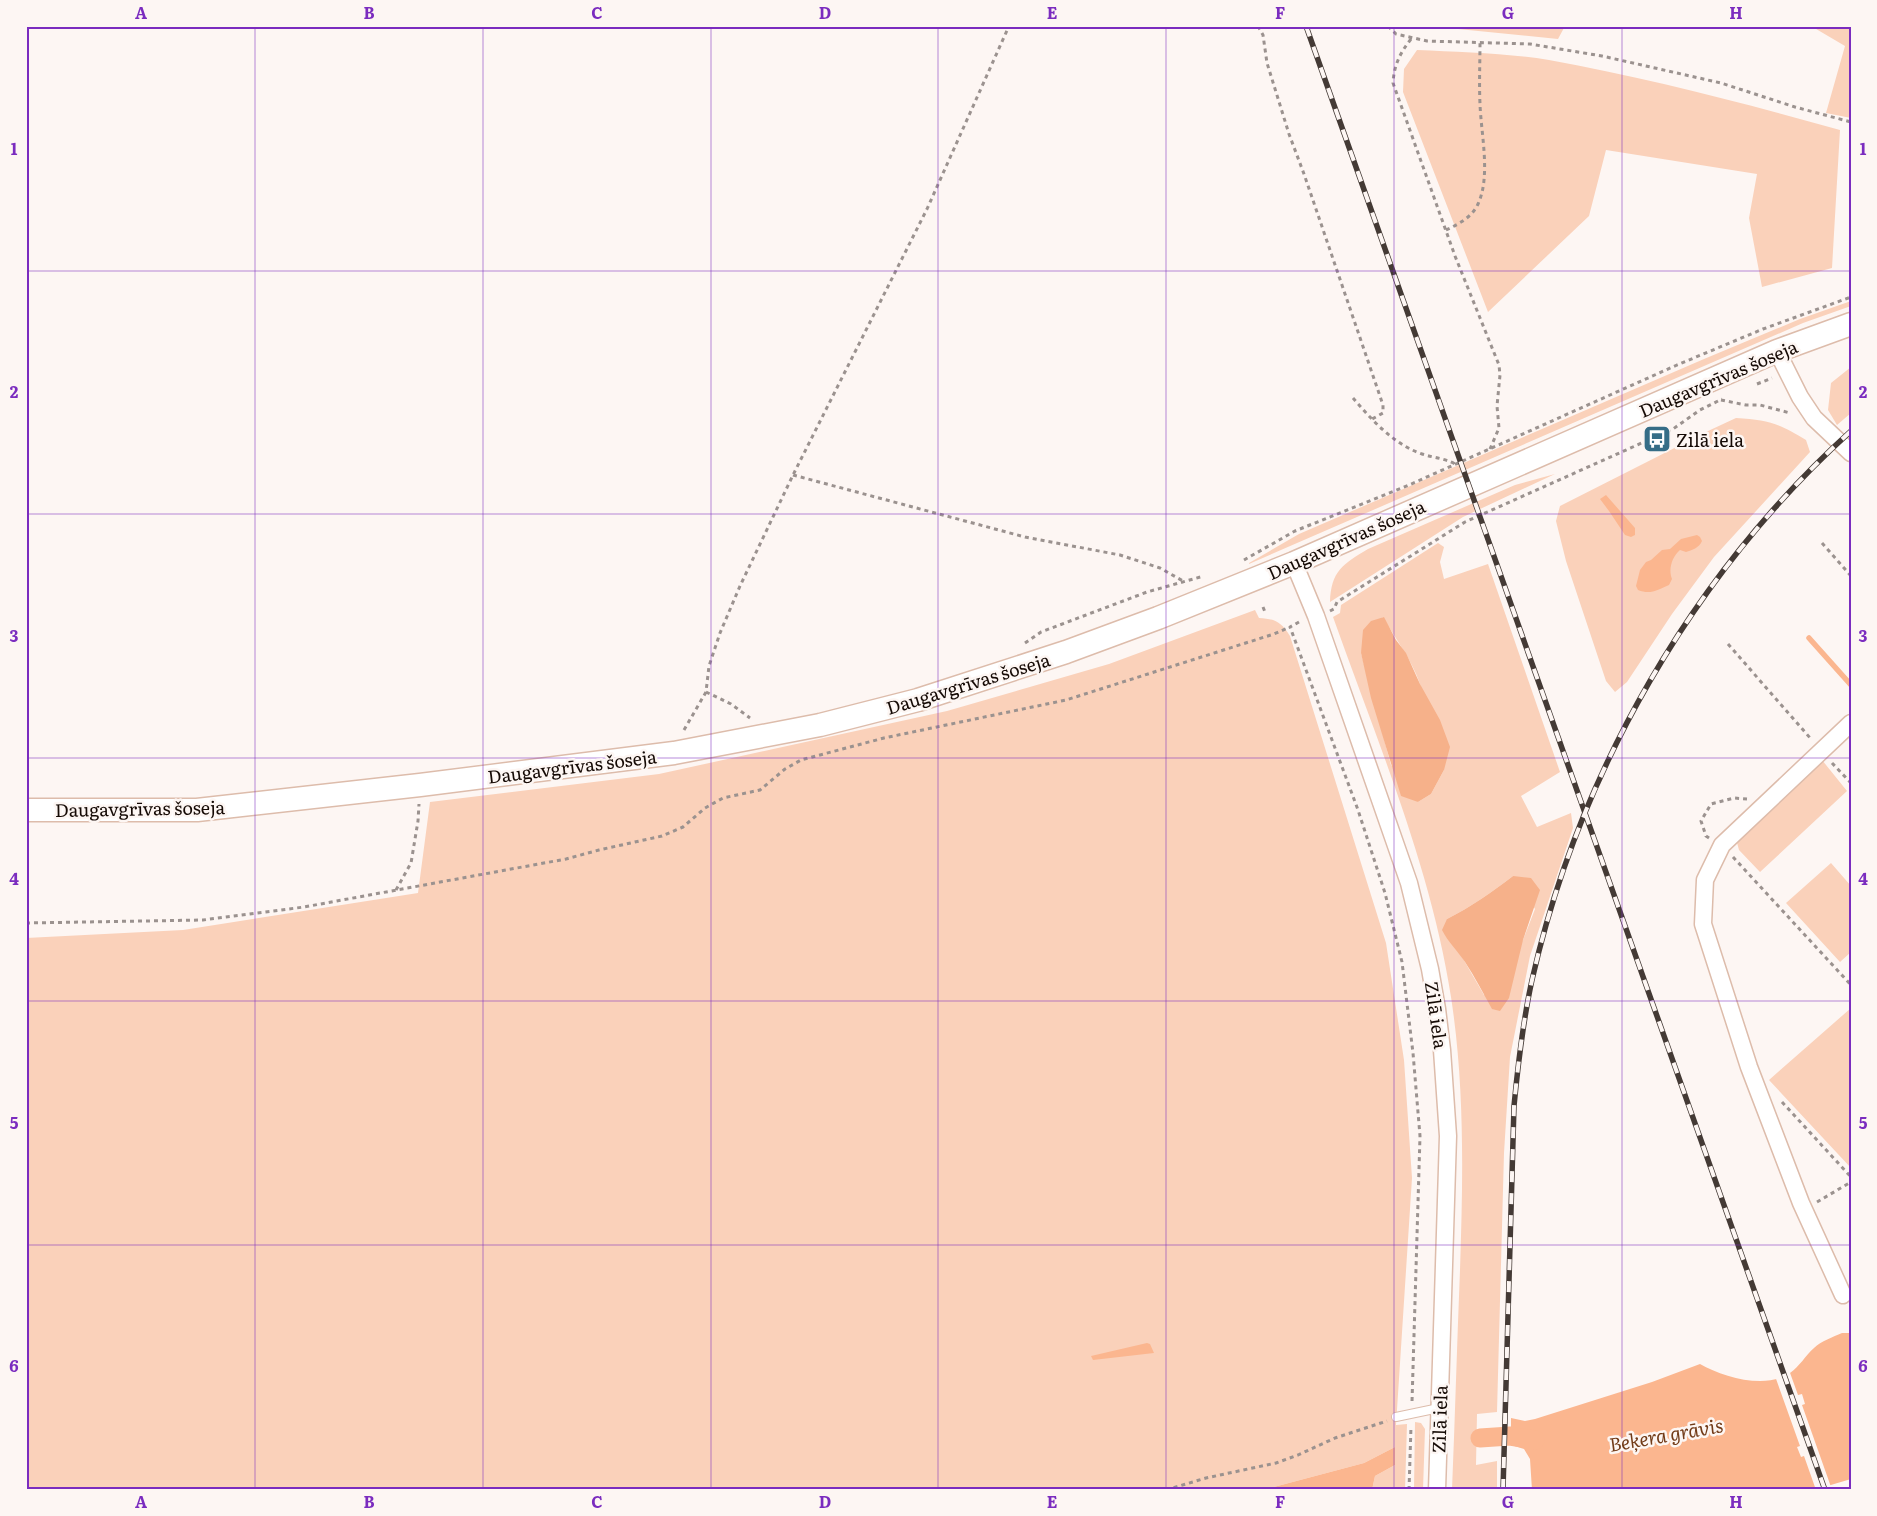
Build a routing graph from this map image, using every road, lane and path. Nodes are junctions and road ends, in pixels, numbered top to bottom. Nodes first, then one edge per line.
1 (1009, 26) edge
2 (1258, 26) edge
3 (1388, 26) edge
4 (1411, 39) junction
5 (1480, 42) junction
6 (1851, 122) edge
7 (1446, 230) junction
8 (1851, 297) edge
9 (1851, 324) edge
10 (1777, 352) junction
11 (1787, 372) junction
12 (1750, 387) dead end
13 (1728, 396) dead end
14 (1353, 398) dead end
15 (1721, 400) junction
16 (1814, 418) junction
17 (1372, 419) junction
18 (1490, 449) junction
19 (1851, 452) edge
20 (1456, 464) junction
21 (793, 475) junction
22 (1822, 543) dead end
23 (1241, 561) dead end
24 (1294, 563) junction
25 (1208, 575) dead end
26 (1851, 576) edge
27 (1184, 582) junction
28 (1262, 607) dead end
29 (1265, 612) dead end
30 (1330, 612) dead end
31 (1299, 622) dead end
32 (1290, 627) junction
33 (1024, 644) dead end
34 (1728, 644) dead end
35 (706, 692) junction
36 (1851, 723) edge
37 (768, 736) junction
38 (1822, 751) junction
39 (674, 753) junction
40 (1851, 783) edge
41 (420, 785) junction
42 (1769, 800) junction
43 (26, 810) edge
44 (1722, 845) junction
45 (396, 891) junction
46 (26, 923) edge
47 (1851, 985) edge
48 (1781, 1101) dead end
49 (1851, 1177) edge
50 (1851, 1182) edge
51 (1800, 1203) junction
52 (1843, 1295) dead end
53 (1439, 1408) junction
54 (1411, 1413) junction
55 (1396, 1418) joint
56 (1166, 1490) edge
57 (1409, 1490) edge
58 (1436, 1490) edge

1 - 21 path
2 - 17 path
3 - 4 path
4 - 5 path
4 - 7 path
5 - 6 path
5 - 7 path
7 - 18 path
8 - 18 path
9 - 10 main road, Daugavgrīvas šoseja
10 - 11 street
10 - 24 main road, Daugavgrīvas šoseja
11 - 12 path
11 - 16 street
13 - 15 path
14 - 17 path
15 - 16 path
15 - 30 path
16 - 19 street
17 - 20 path
18 - 20 path
20 - 23 path
21 - 27 path
21 - 35 path
22 - 26 path
24 - 37 main road, Daugavgrīvas šoseja
24 - 53 street, Zilā iela
25 - 27 path
27 - 33 path
28 - 29 path
31 - 32 path
32 - 45 path
32 - 54 path
34 - 38 path
35 - 37 path
35 - 39 path
36 - 38 street
37 - 39 main road, Daugavgrīvas šoseja
38 - 40 path
38 - 42 street
39 - 41 main road, Daugavgrīvas šoseja
41 - 43 main road, Daugavgrīvas šoseja
41 - 45 path
42 - 44 street
42 - 44 path
44 - 47 path
44 - 51 street
45 - 46 path
48 - 49 path
50 - 51 path
51 - 52 street
53 - 54 lane
53 - 58 street, Zilā iela
54 - 55 lane
54 - 57 path
55 - 56 path

